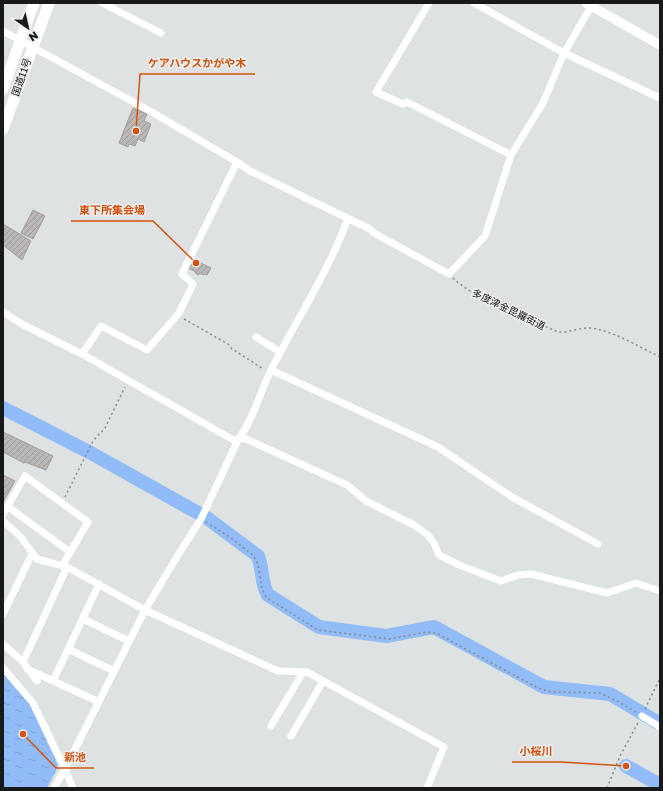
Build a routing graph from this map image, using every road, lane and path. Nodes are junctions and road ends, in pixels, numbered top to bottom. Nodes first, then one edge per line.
1 (34, 3) edge
2 (49, 3) edge
3 (102, 3) edge
4 (429, 3) edge
5 (474, 3) edge
6 (590, 4) edge
7 (3, 31) edge
8 (161, 32) dead end
9 (20, 41) junction
10 (660, 45) edge
11 (32, 46) junction
12 (564, 52) junction
13 (3, 89) edge
14 (660, 98) edge
15 (3, 129) edge
16 (511, 155) junction
17 (237, 162) junction
18 (348, 218) junction
19 (449, 274) junction
20 (3, 312) edge
21 (177, 315) junction
22 (256, 337) dead end
23 (280, 352) junction
24 (82, 354) junction
25 (660, 357) edge
26 (270, 372) junction
27 (129, 380) junction
28 (237, 441) junction
29 (62, 503) junction
30 (8, 506) junction
31 (3, 514) edge
32 (202, 517) junction
33 (4, 524) edge
34 (598, 544) dead end
35 (70, 552) junction
36 (32, 554) junction
37 (65, 566) junction
38 (99, 584) junction
39 (660, 590) edge
40 (145, 610) junction
41 (3, 614) edge
42 (82, 619) junction
43 (129, 642) junction
44 (3, 644) edge
45 (68, 649) junction
46 (25, 666) junction
47 (3, 668) edge
48 (114, 671) junction
49 (303, 672) junction
50 (660, 678) edge
51 (37, 681) dead end
52 (53, 681) junction
53 (323, 681) junction
54 (99, 702) junction
55 (643, 713) junction
56 (271, 726) dead end
57 (660, 727) edge
58 (291, 736) dead end
59 (65, 769) junction
60 (54, 788) edge
61 (73, 788) edge
62 (427, 788) edge
63 (607, 788) edge

1 - 9 highway, 国道11号
2 - 11 highway, 国道11号
3 - 8 street
4 - 16 street
5 - 12 street
6 - 10 main road
6 - 12 street
7 - 9 street
9 - 11 street
9 - 13 highway, 国道11号
11 - 15 highway, 国道11号
11 - 17 street
12 - 14 street
12 - 16 street
16 - 19 street
17 - 18 street
17 - 21 street
18 - 19 street
18 - 23 street
19 - 25 path, 多度津金毘羅街道
20 - 24 street
21 - 24 street
21 - 26 path
22 - 23 street
23 - 26 street
24 - 27 street
26 - 28 street
26 - 34 street
27 - 28 street
27 - 29 path
28 - 32 street
28 - 39 street
29 - 30 street
29 - 35 street
30 - 31 street
30 - 35 street
32 - 40 street
32 - 55 path
33 - 36 street
35 - 37 street
36 - 37 street
36 - 41 street
37 - 38 street
37 - 46 street
38 - 40 street
38 - 42 street
40 - 43 street
40 - 49 street
42 - 43 street
42 - 45 street
43 - 48 street
44 - 46 street
45 - 48 street
45 - 52 street
46 - 51 street
46 - 52 street
47 - 59 street
48 - 54 street
49 - 53 street
49 - 56 street
50 - 55 path
52 - 54 street
53 - 58 street
53 - 62 street
54 - 59 street
55 - 57 street
55 - 63 path
59 - 60 street
59 - 61 street

